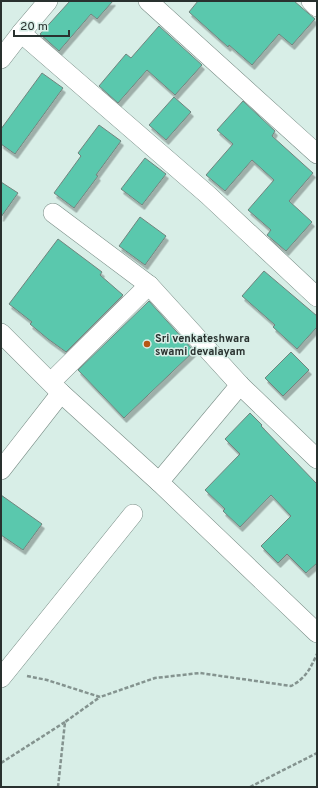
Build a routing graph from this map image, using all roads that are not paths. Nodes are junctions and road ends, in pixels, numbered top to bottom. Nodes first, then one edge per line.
1 (48, 1) edge
2 (148, 1) edge
3 (311, 1) edge
4 (317, 7) edge
5 (21, 33) junction
6 (1, 59) edge
7 (317, 154) edge
8 (53, 213) dead end
9 (149, 285) junction
10 (317, 298) edge
11 (1, 333) edge
12 (240, 385) junction
13 (56, 387) junction
14 (317, 459) edge
15 (1, 470) edge
16 (159, 482) junction
17 (133, 514) dead end
18 (317, 633) edge
19 (3, 672) edge

1 - 5 street
2 - 7 street
3 - 4 street
5 - 6 street
5 - 10 street
8 - 9 street
9 - 12 street
9 - 13 street
11 - 13 street
12 - 14 street
12 - 16 street
13 - 15 street
13 - 16 street
16 - 18 street
17 - 19 street

